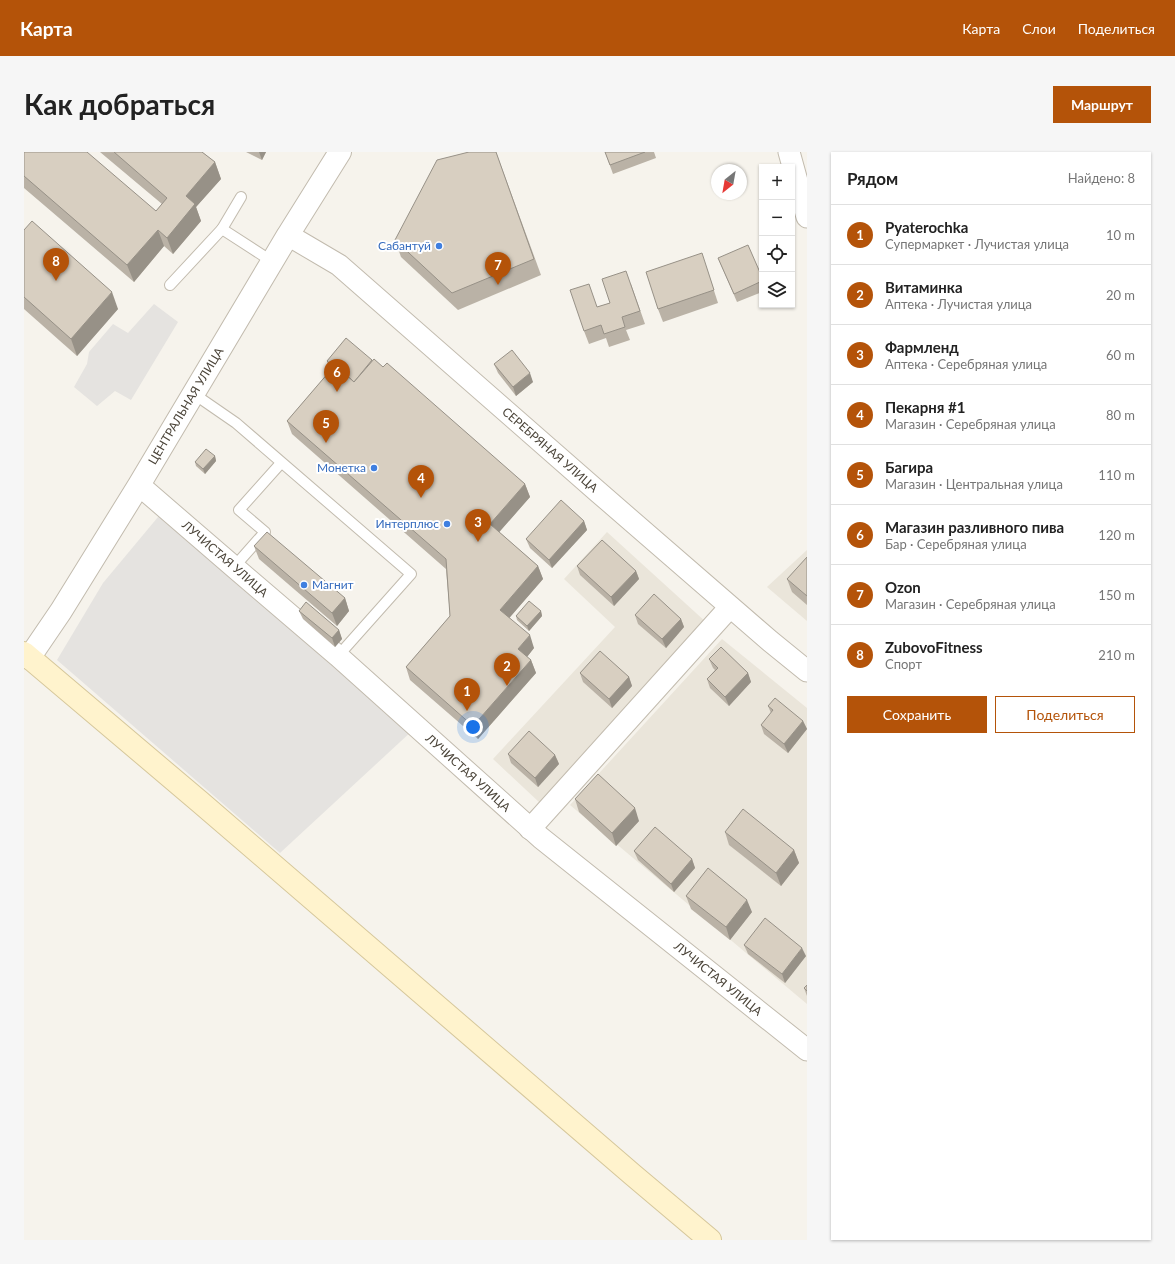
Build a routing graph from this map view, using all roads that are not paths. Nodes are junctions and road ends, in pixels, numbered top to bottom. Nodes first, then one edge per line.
1 (789, 152) edge
2 (341, 153) edge
3 (241, 197) dead end
4 (807, 217) edge
5 (222, 229) junction
6 (288, 235) junction
7 (273, 262) junction
8 (170, 285) dead end
9 (194, 394) junction
10 (281, 463) junction
11 (140, 485) junction
12 (234, 568) junction
13 (730, 607) junction
14 (26, 655) edge
15 (338, 656) junction
16 (807, 671) edge
17 (530, 829) junction
18 (807, 1050) edge
19 (710, 1240) edge

1 - 4 street
2 - 6 street, ЦЕНТРАЛЬНАЯ УЛИЦА
3 - 5 lane
5 - 7 lane
5 - 8 lane
6 - 7 street, ЦЕНТРАЛЬНАЯ УЛИЦА
6 - 13 street, СЕРЕБРЯНАЯ УЛИЦА
7 - 9 street, ЦЕНТРАЛЬНАЯ УЛИЦА
9 - 10 lane
9 - 11 street, ЦЕНТРАЛЬНАЯ УЛИЦА
10 - 12 lane
10 - 15 lane
11 - 12 street, ЛУЧИСТАЯ УЛИЦА
11 - 14 street, ЦЕНТРАЛЬНАЯ УЛИЦА
12 - 15 street, ЛУЧИСТАЯ УЛИЦА
13 - 16 street, СЕРЕБРЯНАЯ УЛИЦА
13 - 17 street
14 - 19 main road
15 - 17 street, ЛУЧИСТАЯ УЛИЦА
17 - 18 street, ЛУЧИСТАЯ УЛИЦА

